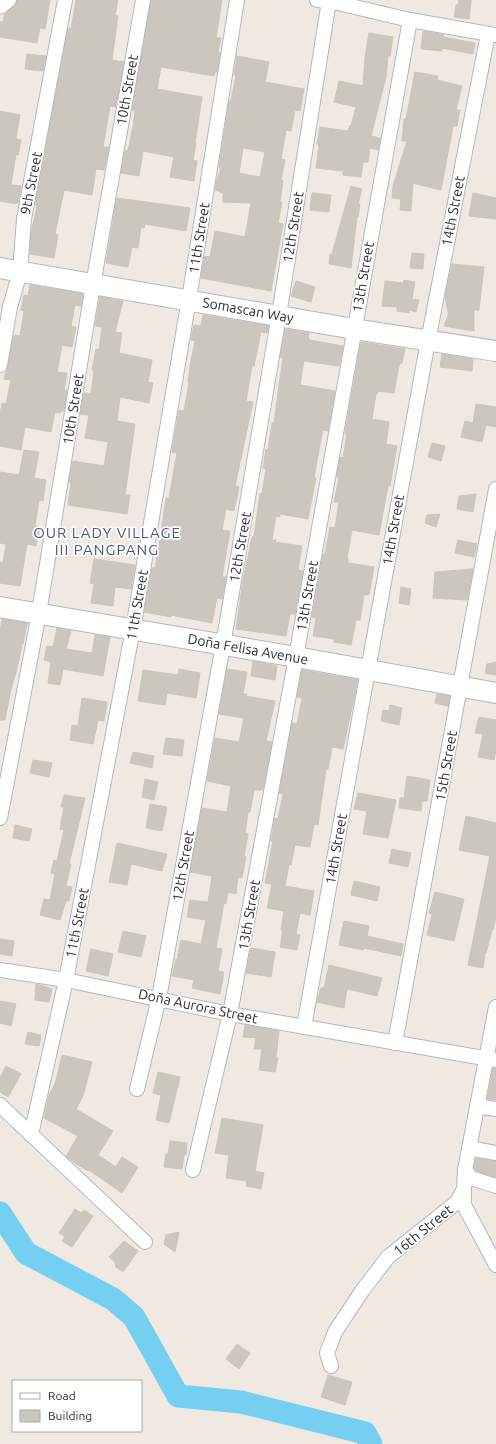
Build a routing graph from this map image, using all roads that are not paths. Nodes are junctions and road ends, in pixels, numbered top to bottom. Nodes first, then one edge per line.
1 (9, 0) edge
2 (65, 0) edge
3 (143, 0) edge
4 (237, 0) edge
5 (323, 1) edge
6 (0, 7) edge
7 (410, 20) junction
8 (492, 34) edge
9 (0, 268) edge
10 (20, 272) junction
11 (93, 285) junction
12 (189, 299) junction
13 (279, 315) junction
14 (354, 329) junction
15 (428, 341) junction
16 (496, 351) edge
17 (0, 365) edge
18 (496, 489) edge
19 (0, 607) edge
20 (39, 614) junction
21 (133, 629) junction
22 (223, 645) junction
23 (296, 657) junction
24 (368, 670) junction
25 (461, 687) junction
26 (496, 693) edge
27 (0, 818) edge
28 (0, 970) edge
29 (66, 980) junction
30 (159, 998) junction
31 (496, 1007) edge
32 (230, 1014) junction
33 (304, 1027) junction
34 (396, 1042) junction
35 (491, 1060) edge
36 (137, 1089) dead end
37 (0, 1105) edge
38 (477, 1106) junction
39 (496, 1109) edge
40 (32, 1135) junction
41 (469, 1148) junction
42 (496, 1153) edge
43 (192, 1170) dead end
44 (465, 1170) junction
45 (496, 1186) edge
46 (464, 1189) junction
47 (145, 1242) dead end
48 (496, 1265) edge
49 (331, 1366) dead end

1 - 6 street
2 - 10 street, 9th Street
3 - 11 street, 10th Street
4 - 12 street, 11th Street
5 - 7 street
5 - 13 street, 12th Street
7 - 8 street
7 - 14 street, 13th Street
8 - 15 street, 14th Street
9 - 10 street, Somascan Way
10 - 11 street, Somascan Way
10 - 17 street, 9th Street
11 - 12 street, Somascan Way
11 - 20 street, 10th Street
12 - 13 street, Somascan Way
12 - 21 street, 11th Street
13 - 14 street, Somascan Way
13 - 22 street, 12th Street
14 - 15 street, Somascan Way
14 - 23 street, 13th Street
15 - 16 street, Somascan Way
15 - 24 street, 14th Street
18 - 25 street, 15th Street
19 - 20 street, Doña Felisa Avenue
20 - 21 street, Doña Felisa Avenue
20 - 27 street, 10th Street
21 - 22 street, Doña Felisa Avenue
21 - 29 street, 11th Street
22 - 23 street, Doña Felisa Avenue
22 - 30 street, 12th Street
23 - 24 street, Doña Felisa Avenue
23 - 32 street, 13th Street
24 - 25 street, Doña Felisa Avenue
24 - 33 street, 14th Street
25 - 26 street, Doña Felisa Avenue
25 - 34 street, 15th Street
28 - 29 street, Doña Aurora Street
29 - 30 street, Doña Aurora Street
29 - 40 street, 11th Street
30 - 32 street, Doña Aurora Street
30 - 36 street, 12th Street
31 - 35 street
32 - 33 street, Doña Aurora Street
32 - 43 street, 13th Street
33 - 34 street, Doña Aurora Street
34 - 35 street, Doña Aurora Street
35 - 38 street
37 - 40 street
38 - 39 street
38 - 41 street
40 - 47 street
41 - 42 street
41 - 44 street
44 - 45 street
44 - 46 street
46 - 48 street
46 - 49 street, 16th Street

